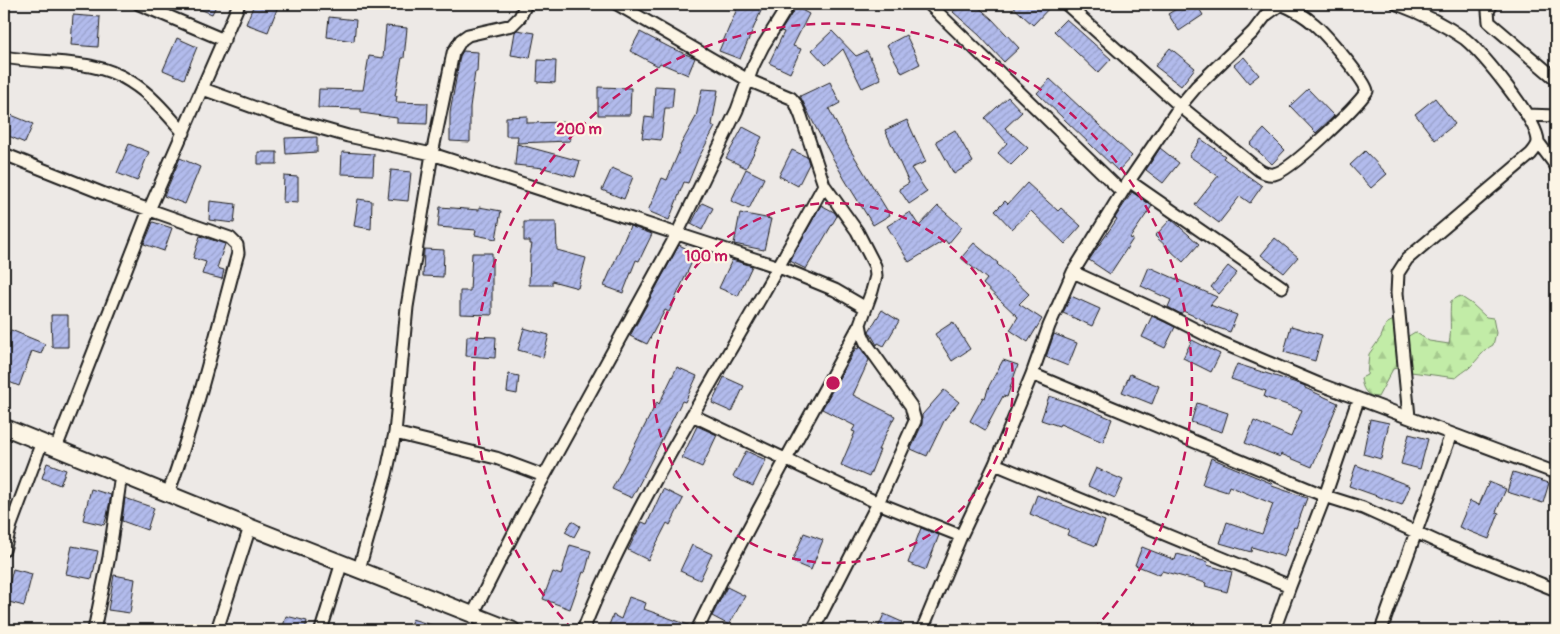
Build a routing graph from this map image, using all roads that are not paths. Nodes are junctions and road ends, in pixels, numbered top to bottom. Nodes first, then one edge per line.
1 (139, 4) edge
2 (239, 4) edge
3 (526, 4) edge
4 (617, 4) edge
5 (790, 4) edge
6 (930, 4) edge
7 (1066, 4) edge
8 (1281, 4) edge
9 (1397, 4) edge
10 (1492, 4) edge
11 (1267, 9) edge
12 (224, 40) junction
13 (4, 57) edge
14 (748, 80) junction
15 (1556, 80) edge
16 (203, 89) junction
17 (1180, 106) junction
18 (1527, 115) junction
19 (1556, 116) edge
20 (184, 133) junction
21 (1538, 142) junction
22 (4, 154) edge
23 (432, 154) junction
24 (1556, 166) edge
25 (1129, 181) junction
26 (824, 185) junction
27 (1122, 192) junction
28 (149, 210) junction
29 (677, 234) junction
30 (779, 267) junction
31 (1073, 272) junction
32 (1282, 287) dead end
33 (866, 308) junction
34 (860, 324) junction
35 (1032, 374) junction
36 (1358, 400) junction
37 (692, 415) junction
38 (1409, 417) junction
39 (4, 427) edge
40 (395, 433) junction
41 (1451, 434) junction
42 (42, 442) junction
43 (56, 448) junction
44 (787, 460) junction
45 (995, 464) junction
46 (1556, 473) edge
47 (121, 474) junction
48 (544, 476) junction
49 (168, 494) junction
50 (1325, 496) junction
51 (878, 503) junction
52 (250, 527) junction
53 (1415, 532) junction
54 (961, 536) junction
55 (4, 550) edge
56 (342, 562) junction
57 (359, 569) junction
58 (1290, 586) junction
59 (1556, 590) edge
60 (473, 614) junction
61 (94, 630) edge
62 (218, 630) edge
63 (321, 630) edge
64 (512, 630) edge
65 (583, 630) edge
66 (697, 630) edge
67 (813, 630) edge
68 (922, 630) edge
69 (1274, 630) edge
70 (1381, 630) edge

1 - 12 street
2 - 12 street
3 - 23 street
4 - 14 street
5 - 14 street
6 - 27 street
7 - 17 street
8 - 11 street
8 - 17 street
9 - 18 street
10 - 15 street
11 - 17 street
12 - 16 street
13 - 20 street
14 - 26 street
14 - 29 street
16 - 20 street
16 - 23 street
17 - 25 street
18 - 19 street
18 - 21 street
20 - 28 street
21 - 24 street
21 - 38 street
22 - 28 street
23 - 29 street
23 - 40 street
25 - 27 street
25 - 32 street
26 - 30 street
26 - 33 street
27 - 31 street
28 - 43 street
28 - 49 street
29 - 30 street
29 - 48 street
30 - 33 street
30 - 37 street
31 - 35 street
31 - 36 street
33 - 34 street
34 - 44 street
34 - 51 street
35 - 45 street
35 - 50 street
36 - 38 street
36 - 50 street
37 - 44 street
37 - 65 street
38 - 41 street
39 - 42 main road
40 - 48 street
40 - 57 street
41 - 46 street
41 - 53 street
42 - 43 main road
42 - 55 street
43 - 47 main road
44 - 51 street
44 - 66 street
45 - 54 street
45 - 58 street
47 - 49 main road
47 - 61 street
48 - 60 street
49 - 52 main road
50 - 53 street
50 - 58 street
51 - 54 street
51 - 67 street
52 - 56 main road
52 - 62 street
53 - 59 street
53 - 70 street
54 - 68 street
56 - 57 main road
56 - 63 street
57 - 60 main road
58 - 69 street
60 - 64 main road

